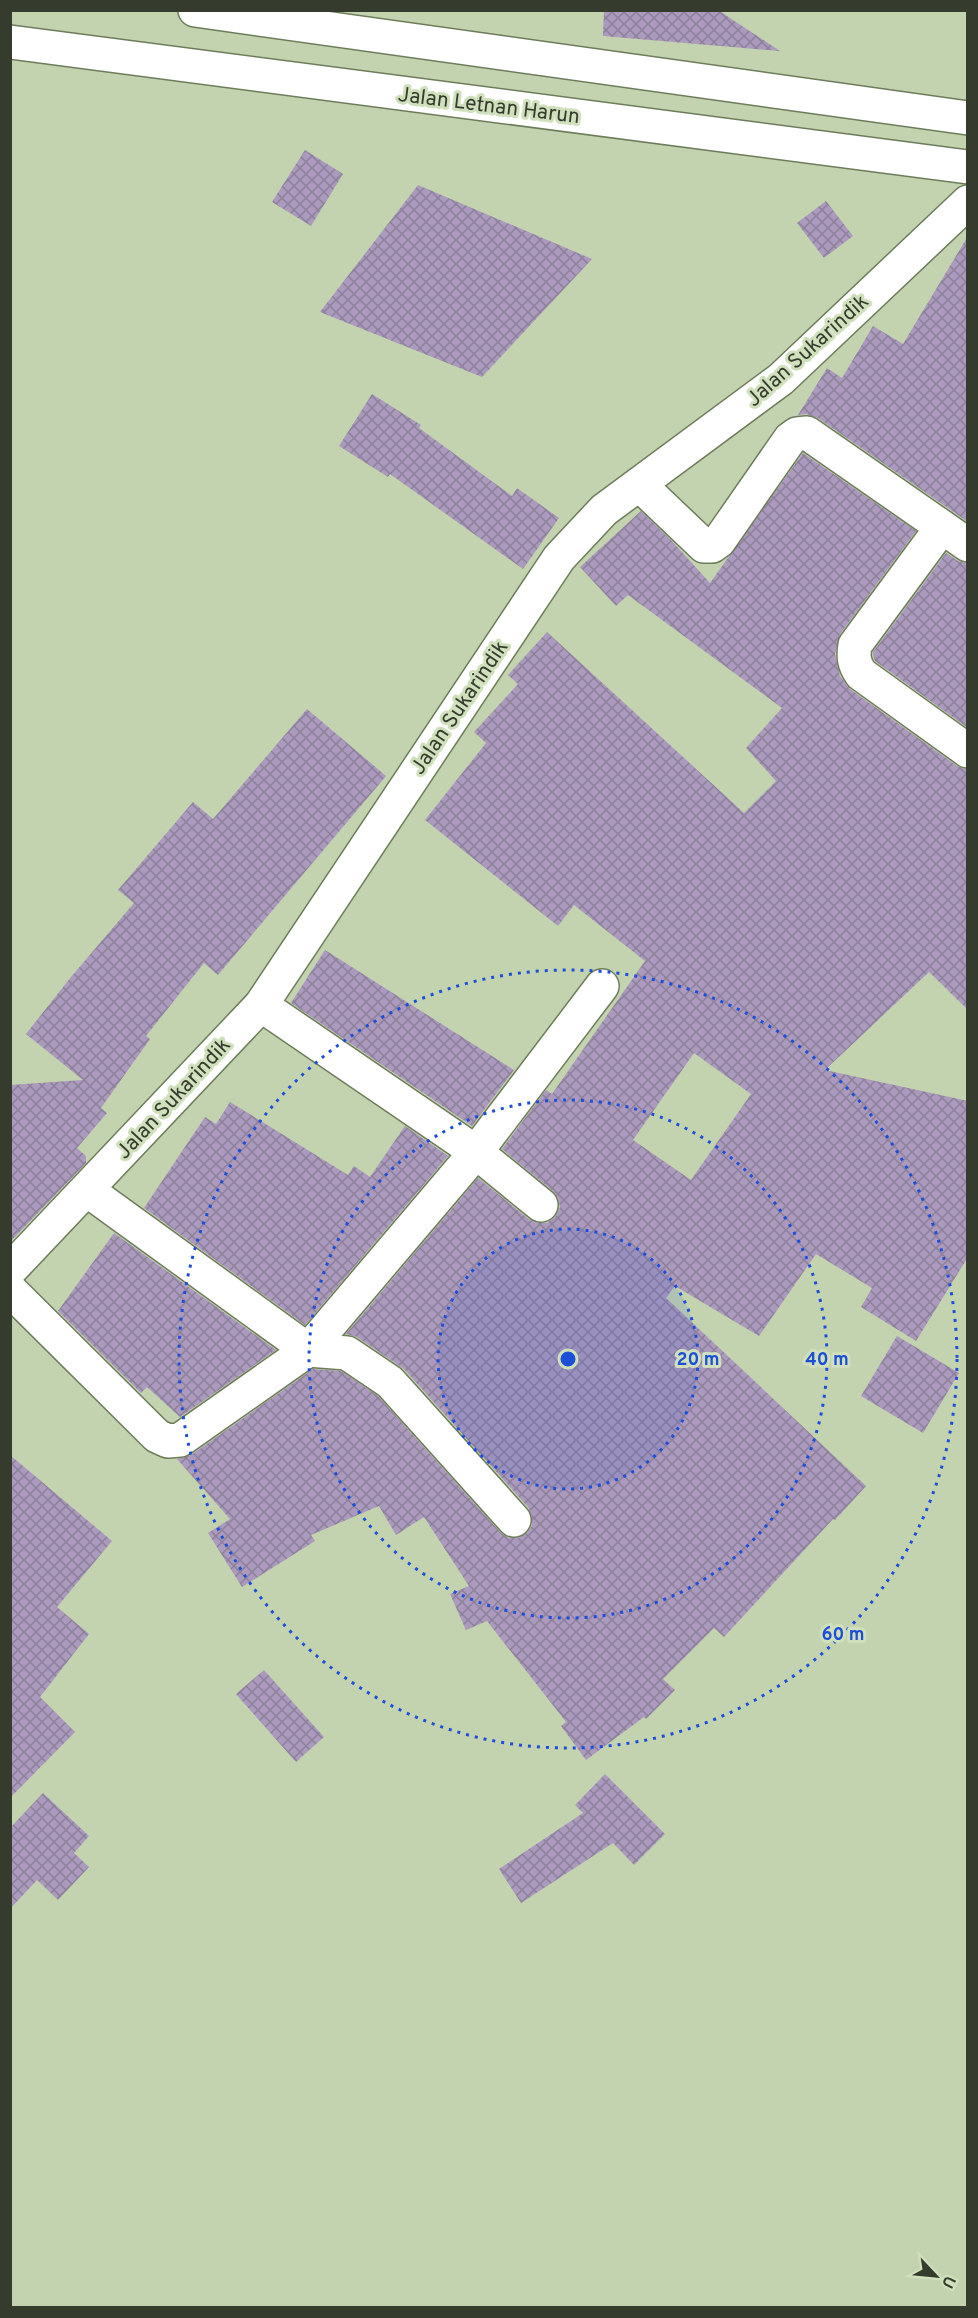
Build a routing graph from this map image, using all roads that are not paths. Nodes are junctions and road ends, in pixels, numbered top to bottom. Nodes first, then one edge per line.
1 (195, 10) edge
2 (349, 21) edge
3 (10, 42) edge
4 (968, 118) edge
5 (968, 167) edge
6 (968, 202) edge
7 (640, 485) junction
8 (955, 536) edge
9 (968, 751) edge
10 (602, 986) dead end
11 (261, 1005) junction
12 (476, 1152) junction
13 (87, 1190) junction
14 (541, 1205) dead end
15 (10, 1270) edge
16 (10, 1290) edge
17 (308, 1350) junction
18 (514, 1520) dead end

1 - 2 street
2 - 4 street
3 - 5 street, Jalan Letnan Harun
6 - 7 street, Jalan Sukarindik
7 - 8 street
7 - 11 street, Jalan Sukarindik
8 - 9 street
10 - 12 street
11 - 12 street
11 - 13 street, Jalan Sukarindik
12 - 14 street
12 - 17 street
13 - 15 street, Jalan Sukarindik
13 - 17 street
16 - 17 street
17 - 18 street

